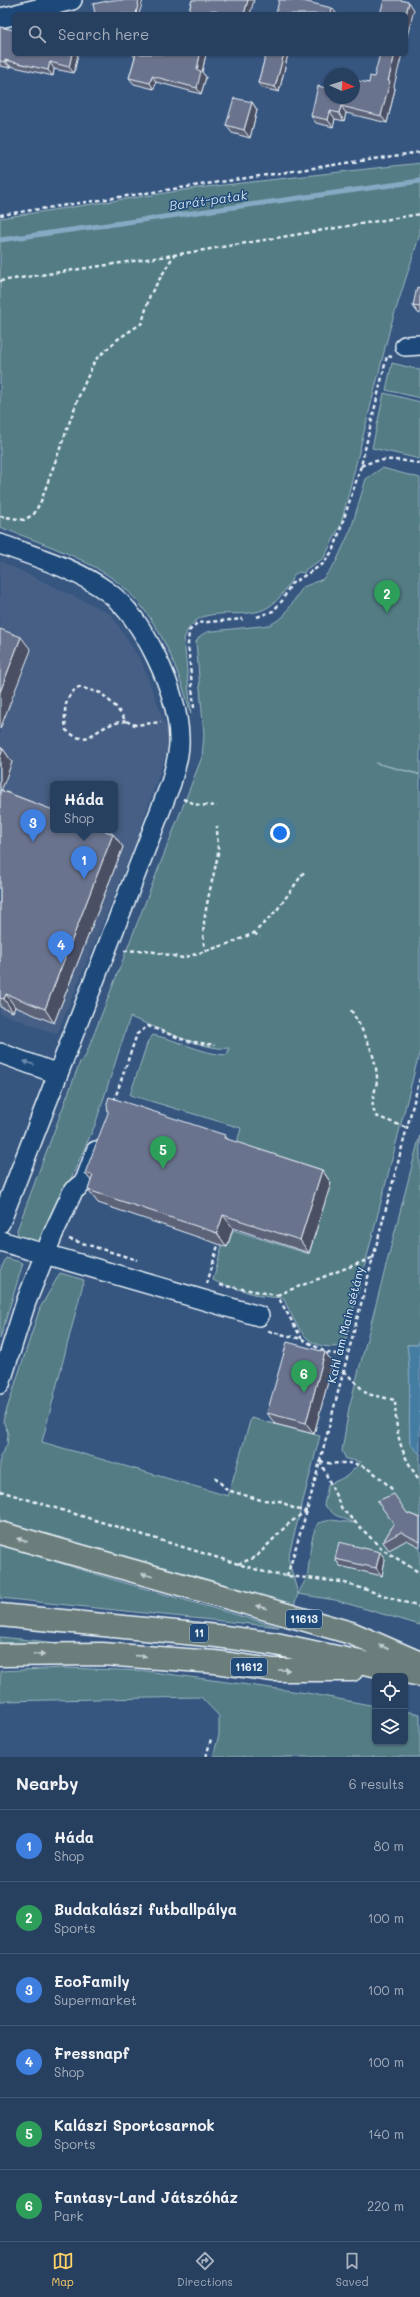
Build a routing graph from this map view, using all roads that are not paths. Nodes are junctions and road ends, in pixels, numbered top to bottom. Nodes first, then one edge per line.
1 (72, 0) edge
2 (23, 12) edge
3 (12, 15) edge
4 (0, 18) edge
5 (0, 544) edge
6 (0, 1052) edge
7 (58, 1074) junction
8 (101, 1137) edge
9 (0, 1223) edge
10 (0, 1241) edge
11 (45, 1255) junction
12 (261, 1323) road end
13 (0, 1384) edge
14 (0, 1533) edge
15 (0, 1615) edge
16 (0, 1655) edge
17 (420, 1663) edge
18 (396, 1669) junction
19 (420, 1675) edge

1 - 2 street
3 - 4 street
5 - 7 street
7 -> 6 street
7 - 9 street
8 - 11 street
10 - 11 street
11 - 12 street
11 - 13 street
17 -> 14 main road, 11613
15 - 18 main road, 11
16 -> 18 main road, 11612
18 - 19 main road, 11

